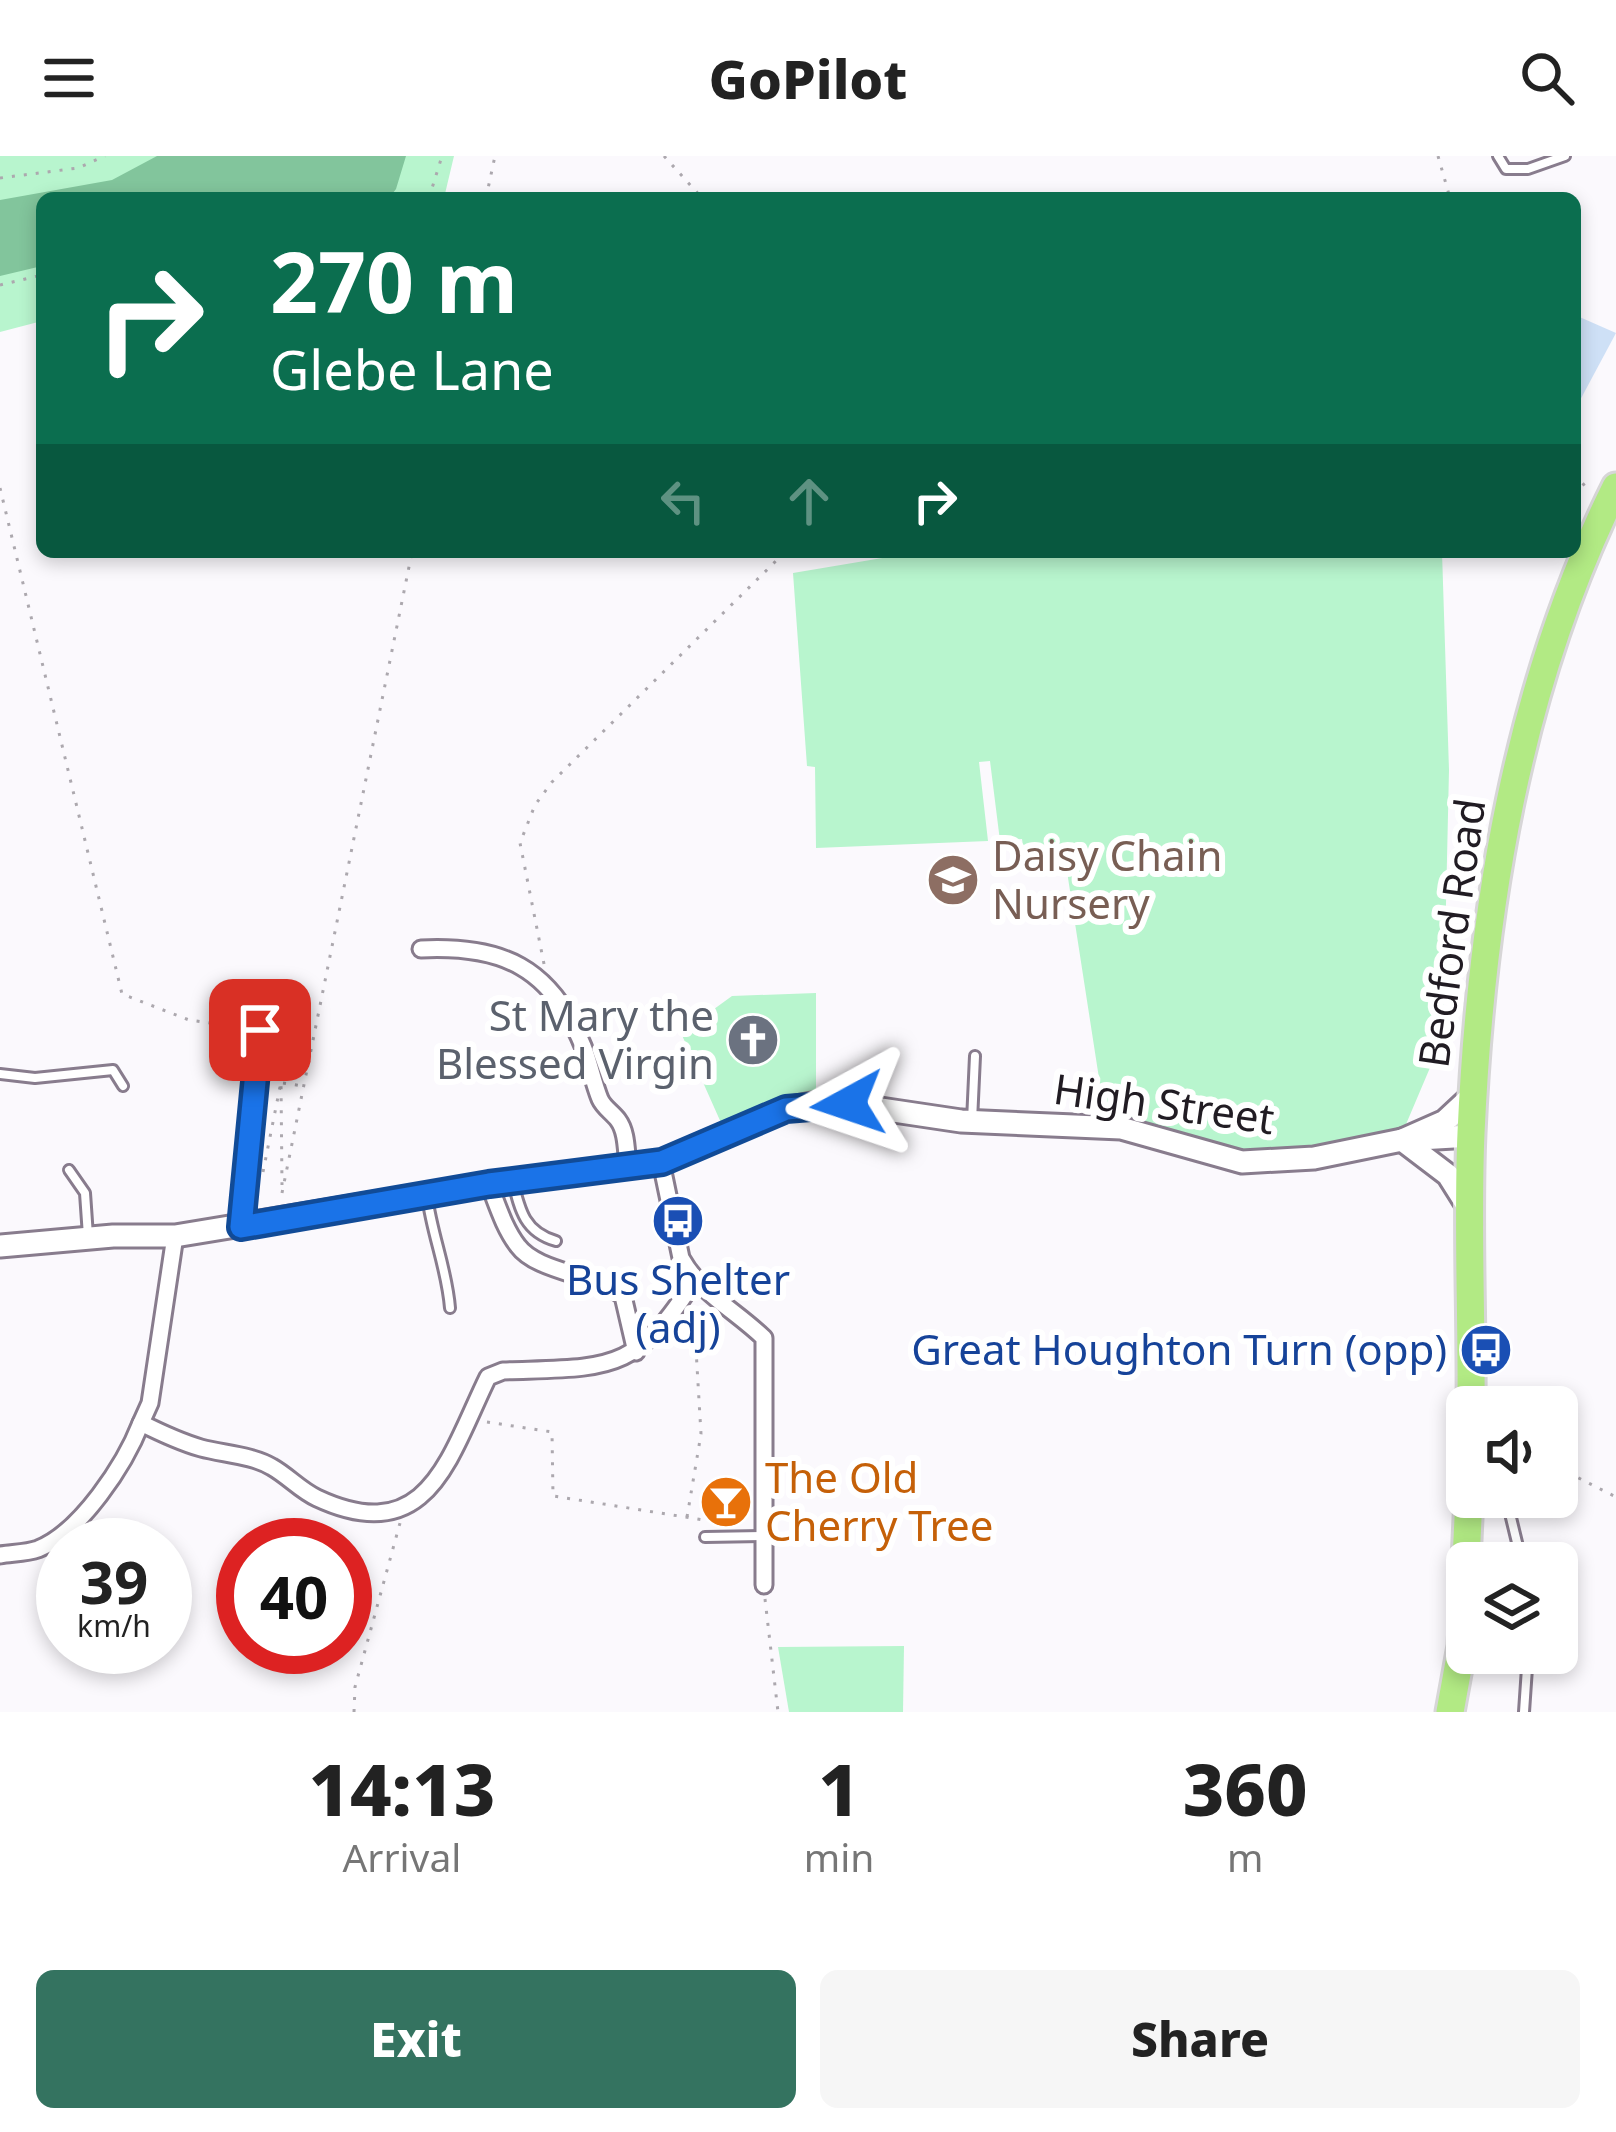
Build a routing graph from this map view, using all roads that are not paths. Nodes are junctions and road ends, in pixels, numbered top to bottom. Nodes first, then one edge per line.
1 (1498, 156) edge
2 (1565, 156) edge
3 (1616, 487) edge
4 (421, 949) dead end
5 (260, 1030) road end
6 (976, 1056) dead end
7 (0, 1074) edge
8 (123, 1086) dead end
9 (1474, 1094) junction
10 (971, 1122) junction
11 (1471, 1136) junction
12 (1402, 1140) junction
13 (662, 1162) junction
14 (628, 1165) junction
15 (69, 1170) dead end
16 (513, 1181) junction
17 (489, 1184) junction
18 (427, 1195) junction
19 (1470, 1210) junction
20 (251, 1226) junction
21 (175, 1236) junction
22 (88, 1238) junction
23 (556, 1241) dead end
24 (0, 1246) edge
25 (695, 1279) junction
26 (450, 1307) dead end
27 (636, 1352) junction
28 (1471, 1386) edge
29 (142, 1423) junction
30 (1468, 1518) edge
31 (762, 1536) junction
32 (705, 1537) dead end
33 (0, 1555) edge
34 (764, 1585) road end
35 (1527, 1674) edge
36 (1450, 1712) edge
37 (1524, 1712) edge

1 - 2 lane
3 - 9 highway, Bedford Road
4 - 14 street
5 - 20 street
6 - 10 lane
7 - 8 lane
9 - 11 highway, Bedford Road
9 - 12 street
10 - 12 street, High Street
10 - 13 street, High Street
11 - 12 street, High Street
11 - 19 highway, Bedford Road
12 - 19 street
13 - 14 street, High Street
13 - 25 street
14 - 16 street, High Street
15 - 22 lane
16 - 17 street, High Street
16 - 23 lane
17 - 18 street, High Street
17 - 27 street
18 - 20 street, High Street
18 - 26 lane
19 - 28 highway, Bedford Road
20 - 21 street, High Street
21 - 22 street, High Street
21 - 29 street
22 - 24 street, High Street
25 - 27 street
25 - 31 street
27 - 29 street
29 - 33 street
30 - 36 highway
31 - 32 lane
31 - 34 street
35 - 37 lane

